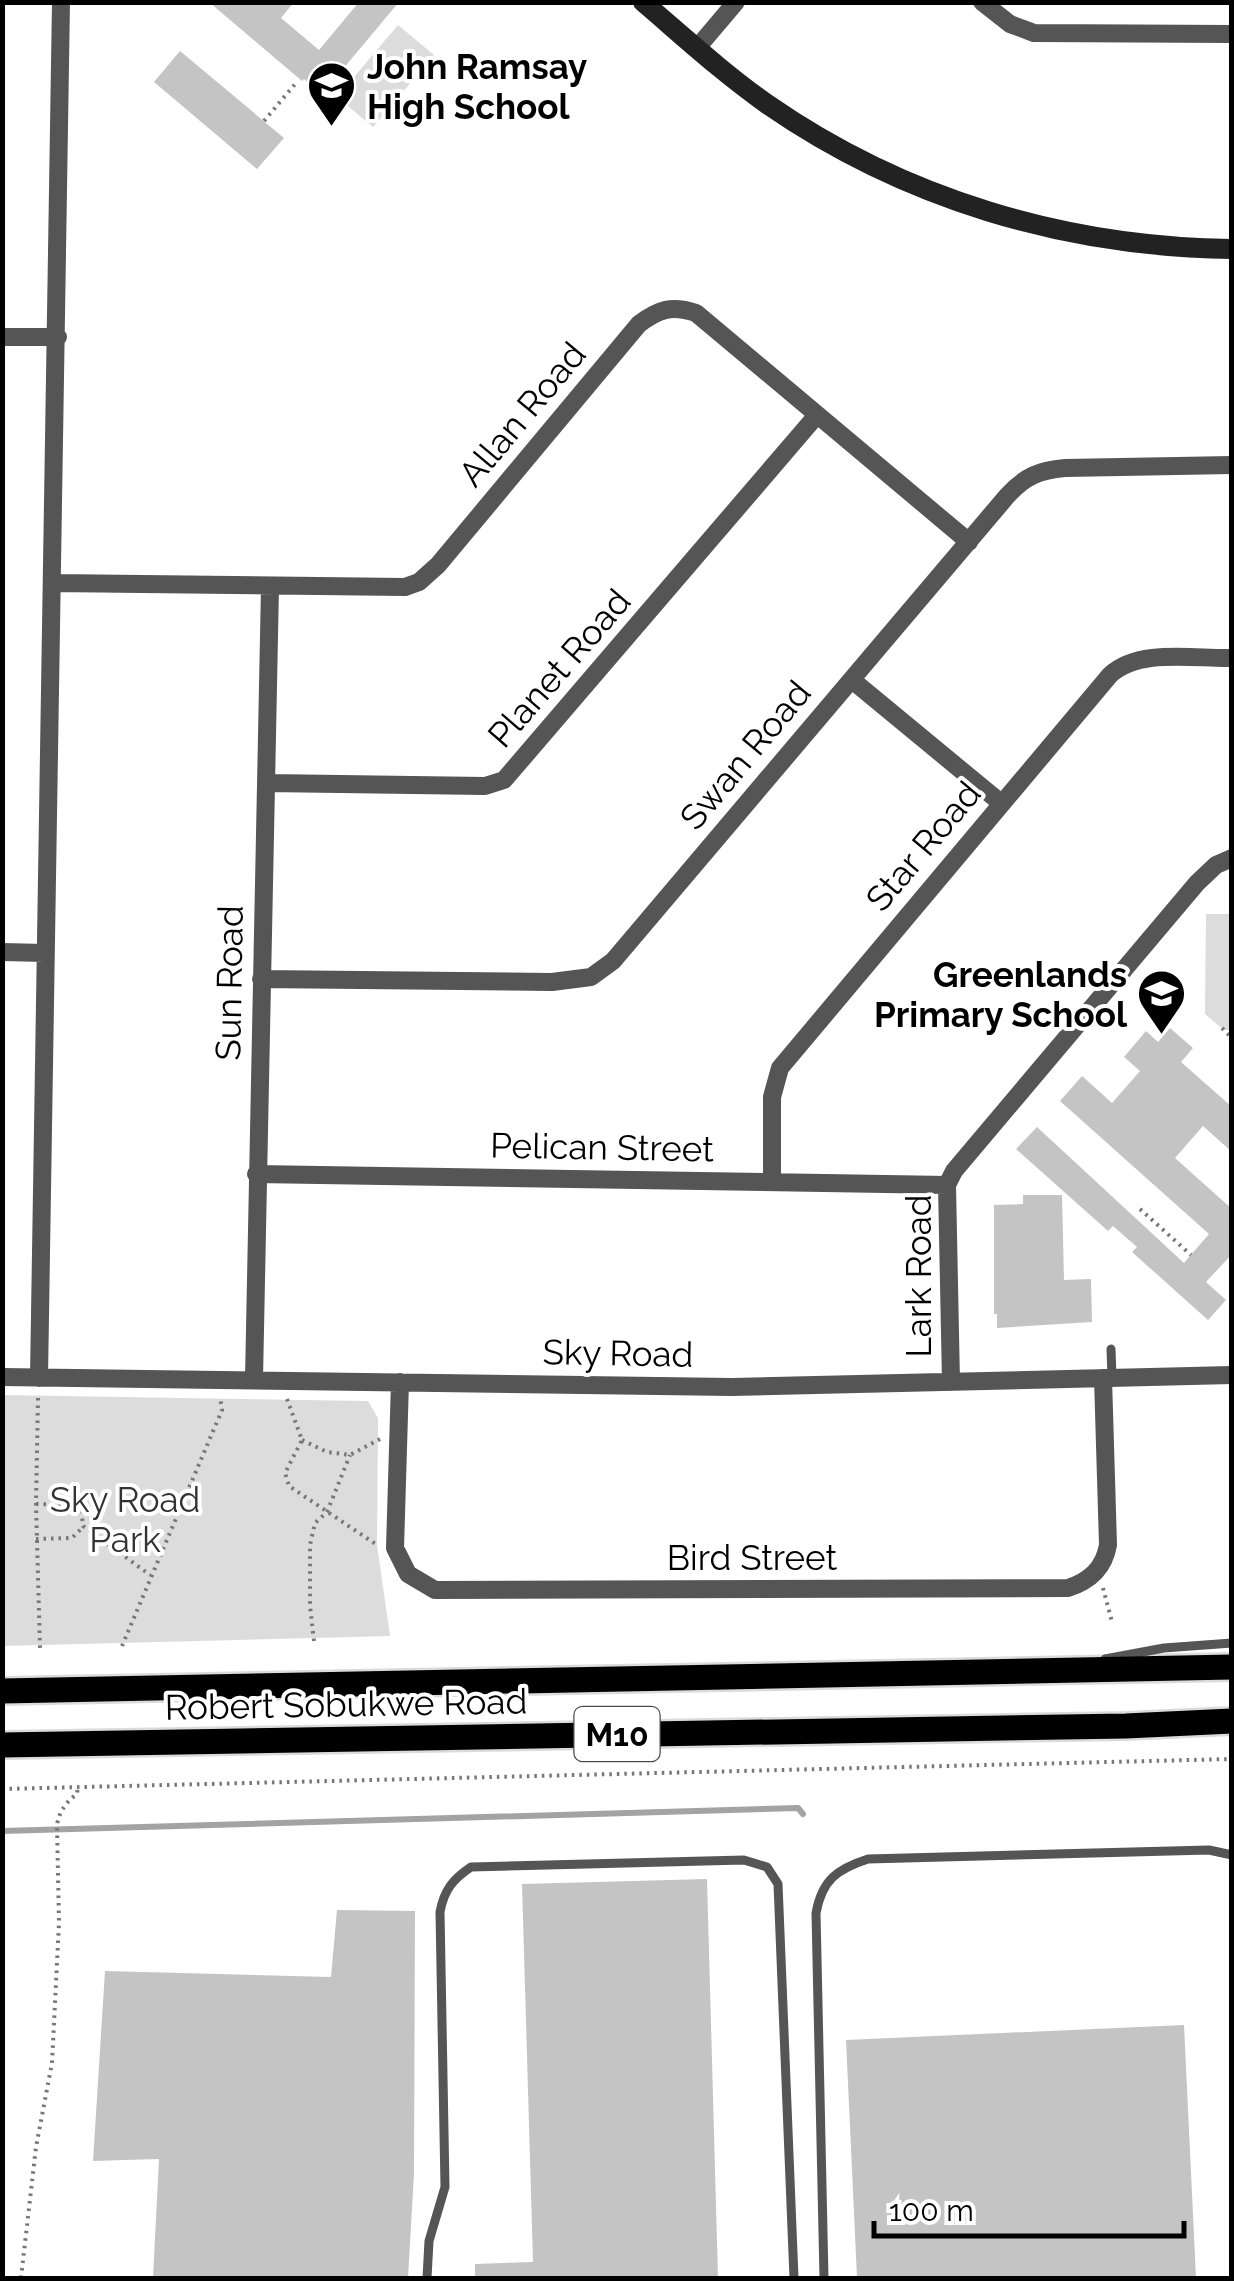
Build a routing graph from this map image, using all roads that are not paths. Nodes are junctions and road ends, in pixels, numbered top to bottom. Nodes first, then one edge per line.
1 (62, 2) edge
2 (643, 2) edge
3 (736, 2) edge
4 (982, 2) edge
5 (1232, 34) edge
6 (697, 48) junction
7 (1232, 250) edge
8 (2, 337) edge
9 (58, 337) junction
10 (817, 415) junction
11 (1232, 465) edge
12 (969, 542) junction
13 (53, 583) junction
14 (270, 588) junction
15 (1232, 658) edge
16 (852, 680) junction
17 (266, 782) junction
18 (1001, 804) junction
19 (1232, 858) edge
20 (2, 952) edge
21 (45, 952) junction
22 (262, 978) junction
23 (256, 1174) junction
24 (772, 1182) junction
25 (947, 1185) junction
26 (1111, 1349) dead end
27 (1232, 1375) edge
28 (2, 1378) edge
29 (1108, 1378) junction
30 (254, 1379) junction
31 (400, 1382) junction
32 (951, 1382) junction
33 (38, 1384) junction
34 (1232, 1643) edge
35 (1232, 1667) edge
36 (1048, 1670) junction
37 (2, 1691) edge
38 (1232, 1721) edge
39 (2, 1745) edge
40 (1232, 1855) edge
41 (426, 2278) edge
42 (794, 2278) edge
43 (824, 2278) edge

1 - 9 street
2 - 6 street
3 - 6 street
4 - 5 street
6 - 7 street
8 - 9 street
9 - 13 street
10 - 12 street, Allan Road
10 - 14 street, Allan Road
10 - 17 street, Planet Road
11 - 12 street, Swan Road
12 - 16 street, Swan Road
13 - 14 street, Allan Road
13 - 21 street
14 - 17 street, Sun Road
15 - 18 street, Star Road
16 - 18 street
16 - 22 street, Swan Road
17 - 22 street, Sun Road
18 - 24 street, Star Road
19 - 25 street, Lark Road
20 - 21 street
21 - 33 street
22 - 23 street, Sun Road
23 - 24 street, Pelican Street
23 - 30 street, Sun Road
24 - 25 street, Pelican Street
25 - 32 street, Lark Road
26 - 29 lane
27 - 29 street, Sky Road
28 - 33 street, Sky Road
29 - 31 street, Bird Street
29 - 32 street, Sky Road
30 - 31 street, Sky Road
30 - 33 street, Sky Road
31 - 32 street, Sky Road
34 - 36 lane
35 - 36 main road, Robert Sobukwe Road / M10
36 - 37 main road, Robert Sobukwe Road / M10
38 - 39 main road, Robert Sobukwe Road / M10
40 - 43 lane
41 - 42 lane

